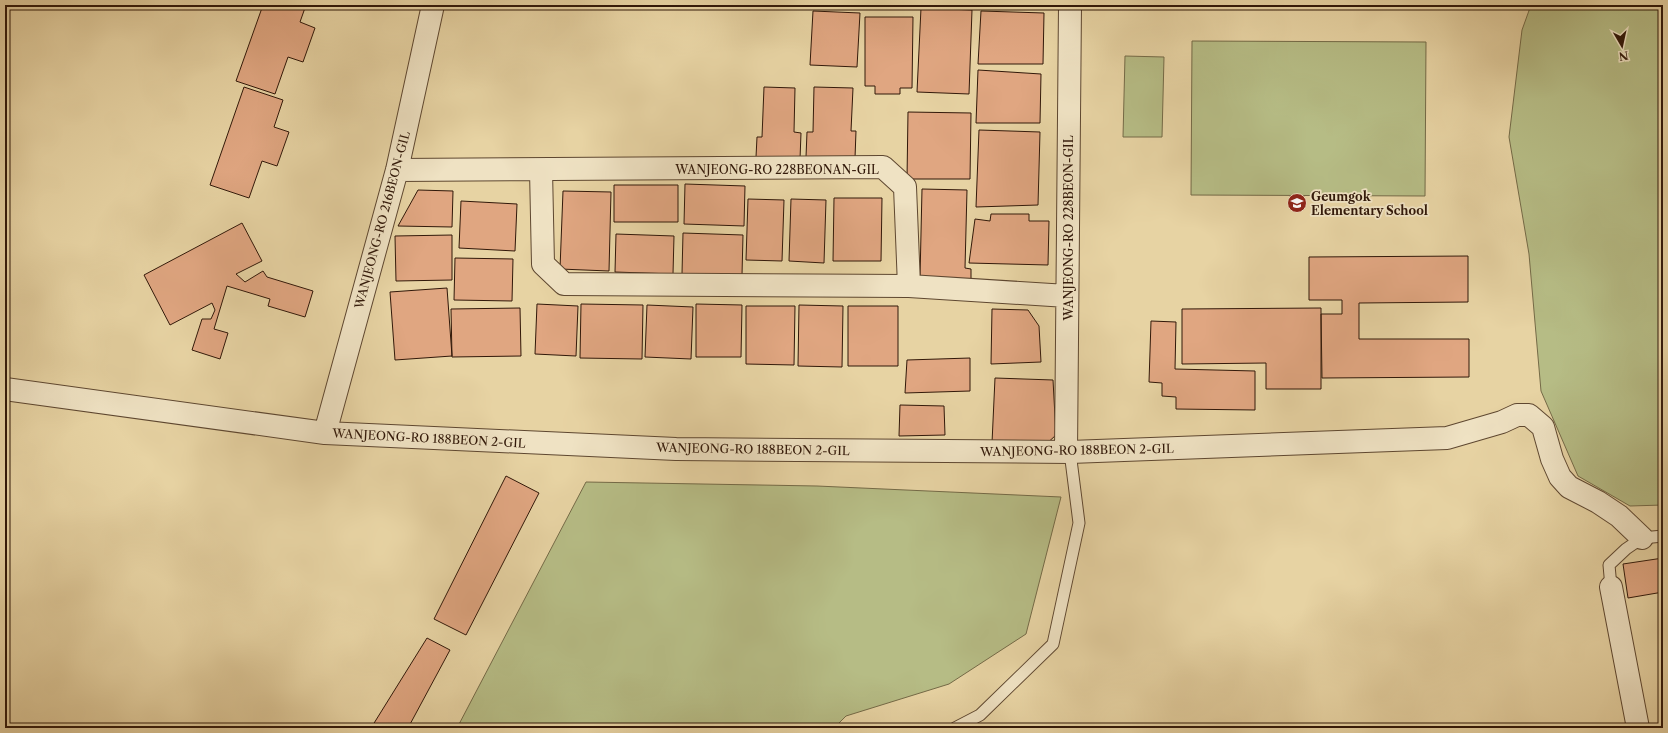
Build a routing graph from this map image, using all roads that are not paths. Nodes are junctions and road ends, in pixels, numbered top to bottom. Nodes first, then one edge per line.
1 (433, 5) edge
2 (1070, 5) edge
3 (397, 170) junction
4 (541, 170) junction
5 (909, 286) junction
6 (1067, 296) junction
7 (5, 389) edge
8 (325, 433) junction
9 (1068, 452) junction
10 (1663, 536) edge
11 (1642, 538) junction
12 (1611, 587) joint
13 (956, 728) edge
14 (1638, 728) edge

1 - 3 street, WANJEONG-RO 216BEON-GIL
2 - 6 street, WANJEONG-RO 228BEON-GIL
3 - 4 street, WANJEONG-RO 228BEONAN-GIL
3 - 8 street, WANJEONG-RO 216BEON-GIL
4 - 5 street
4 - 5 street, WANJEONG-RO 228BEONAN-GIL
5 - 6 street
6 - 9 street, WANJEONG-RO 228BEON-GIL
7 - 8 street, WANJEONG-RO 188BEON 2-GIL
8 - 9 street, WANJEONG-RO 188BEON 2-GIL
9 - 11 street, WANJEONG-RO 188BEON 2-GIL
9 - 13 lane
10 - 11 lane
11 - 12 lane
12 - 14 street

